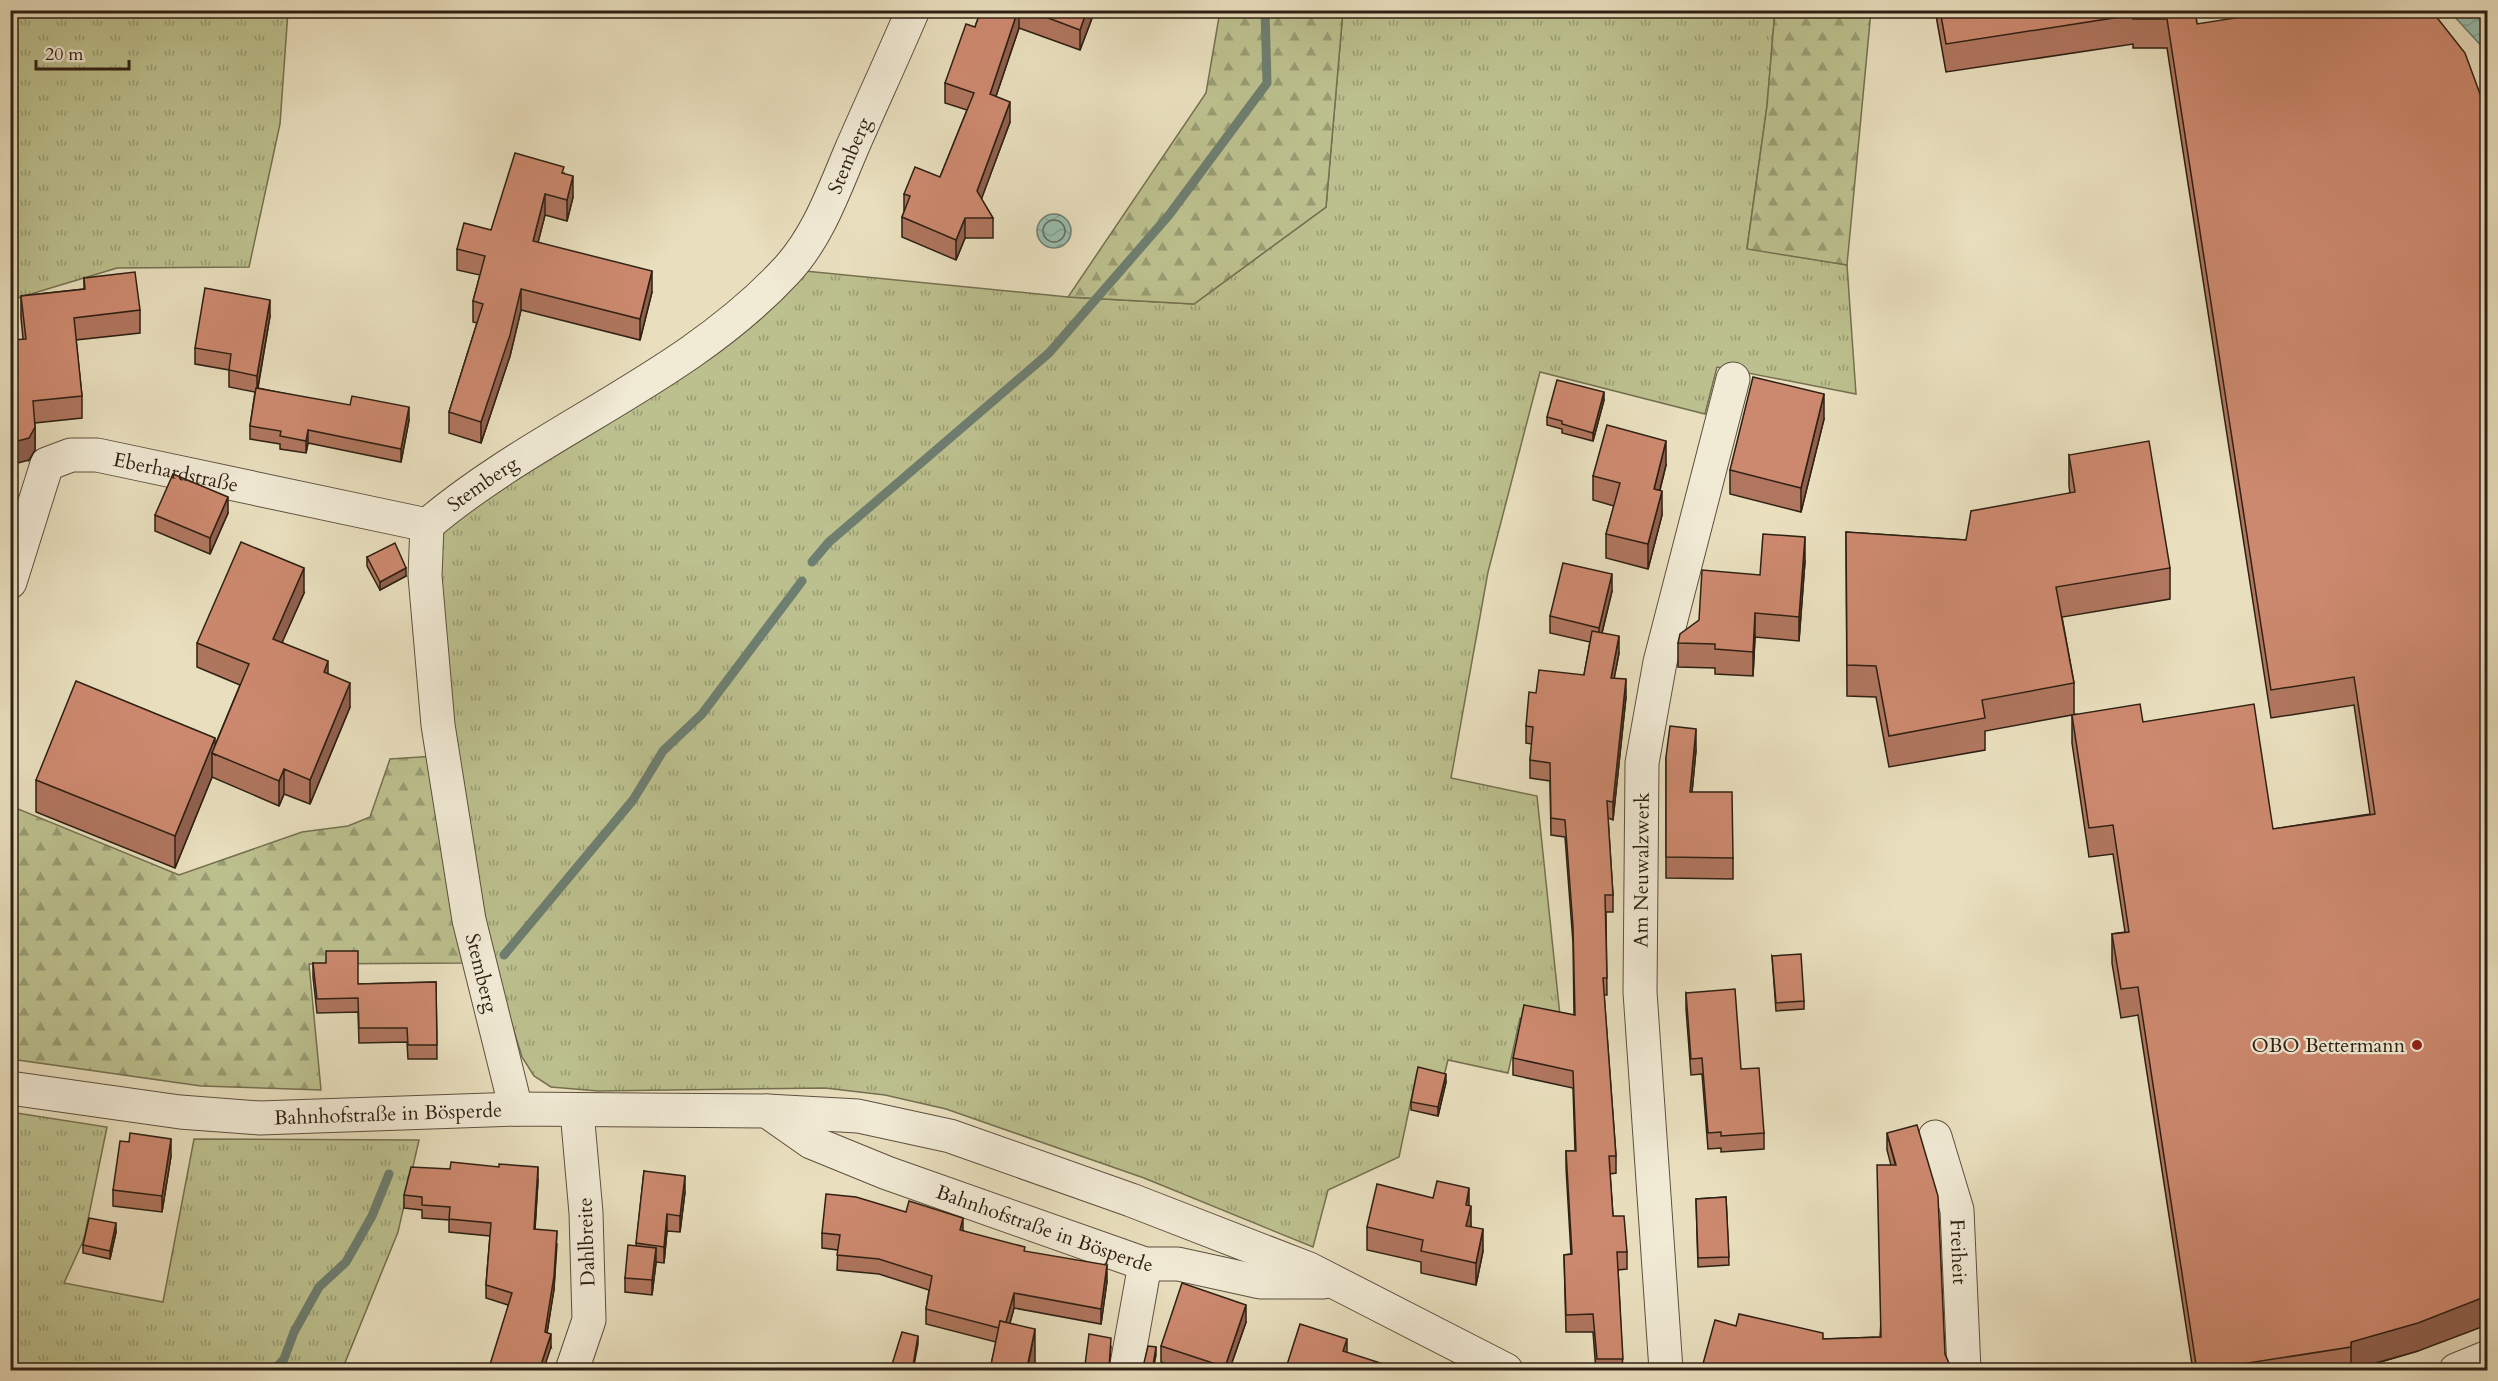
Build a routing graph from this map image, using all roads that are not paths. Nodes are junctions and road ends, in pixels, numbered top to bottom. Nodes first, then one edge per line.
1 (913, 10) edge
2 (1733, 379) dead end
3 (427, 525) junction
4 (10, 582) edge
5 (10, 1088) edge
6 (516, 1109) junction
7 (577, 1111) junction
8 (767, 1111) junction
9 (1935, 1137) dead end
10 (1145, 1264) junction
11 (1339, 1282) junction
12 (2487, 1357) edge
13 (572, 1371) edge
14 (1126, 1371) edge
15 (1506, 1371) edge
16 (1666, 1371) edge
17 (1964, 1371) edge
18 (2456, 1371) edge

1 - 3 street, Stemberg
2 - 16 street, Am Neuwalzwerk
3 - 4 street, Eberhardstraße
3 - 6 street, Stemberg
5 - 6 street, Bahnhofstraße in Bösperde
6 - 7 street, Bahnhofstraße in Bösperde
7 - 8 street, Bahnhofstraße in Bösperde
7 - 13 street, Dahlbreite
8 - 10 street, Bahnhofstraße in Bösperde
8 - 11 street, Bahnhofstraße in Bösperde
9 - 17 street, Freiheit
10 - 11 street, Bahnhofstraße in Bösperde
10 - 14 street
11 - 15 street, Bahnhofstraße in Bösperde
12 - 18 street

